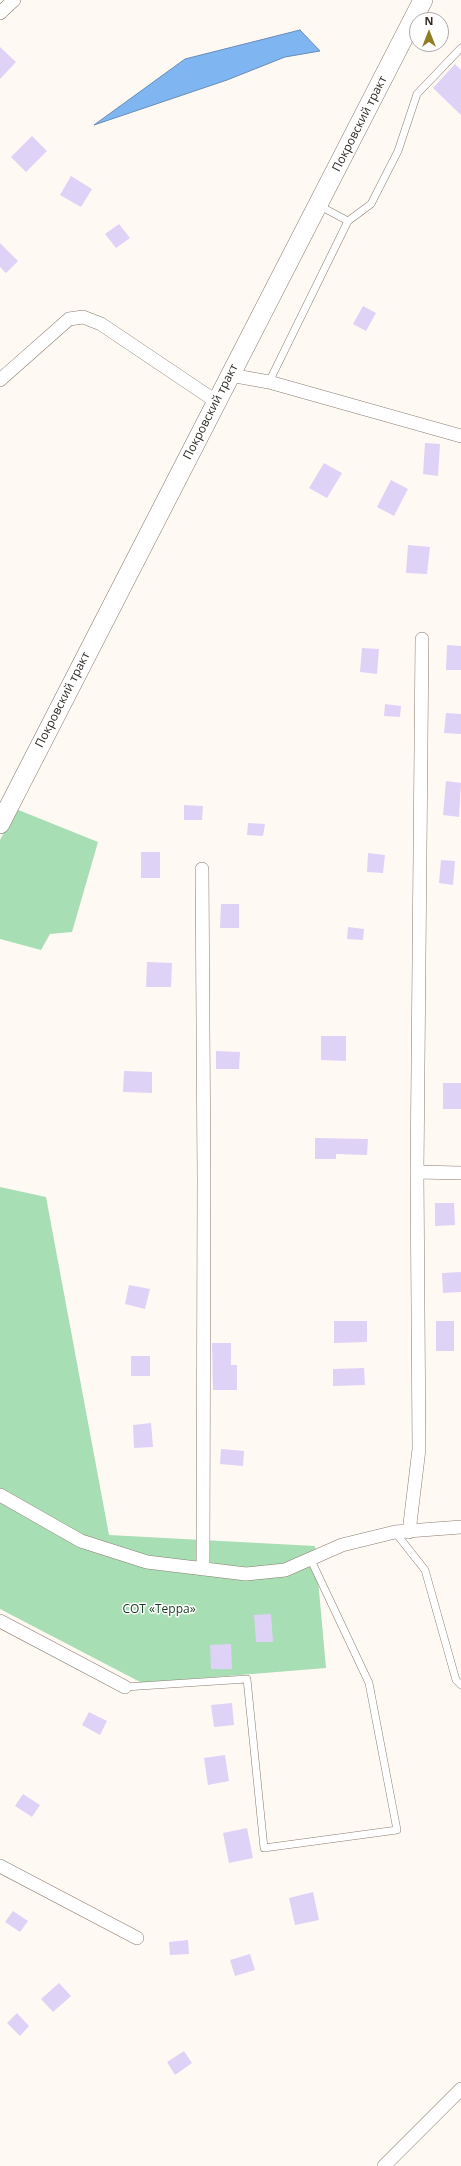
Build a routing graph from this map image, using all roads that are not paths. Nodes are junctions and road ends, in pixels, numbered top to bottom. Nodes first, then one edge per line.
1 (14, 0) edge
2 (423, 0) edge
3 (0, 13) edge
4 (461, 48) edge
5 (318, 205) junction
6 (348, 221) junction
7 (230, 375) junction
8 (0, 380) edge
9 (269, 382) junction
10 (217, 402) junction
11 (461, 436) edge
12 (422, 639) dead end
13 (0, 824) edge
14 (202, 869) dead end
15 (418, 1172) junction
16 (461, 1173) edge
17 (0, 1495) edge
18 (461, 1527) edge
19 (402, 1532) junction
20 (310, 1558) junction
21 (204, 1569) junction
22 (0, 1621) edge
23 (461, 1685) edge
24 (125, 1687) joint
25 (0, 1866) edge
26 (137, 1938) dead end
27 (461, 2089) edge
28 (384, 2166) edge

1 - 3 street
2 - 5 main road, Покровский тракт
4 - 6 lane
5 - 6 lane
5 - 7 main road, Покровский тракт
6 - 9 lane
7 - 9 street
7 - 10 main road, Покровский тракт
8 - 10 street
9 - 11 street
10 - 13 main road, Покровский тракт
12 - 15 street
14 - 21 street
15 - 16 street
15 - 19 street
17 - 21 street
18 - 19 street
19 - 20 street
19 - 23 lane
20 - 21 street
20 - 24 lane
22 - 24 street
25 - 26 street
27 - 28 street

